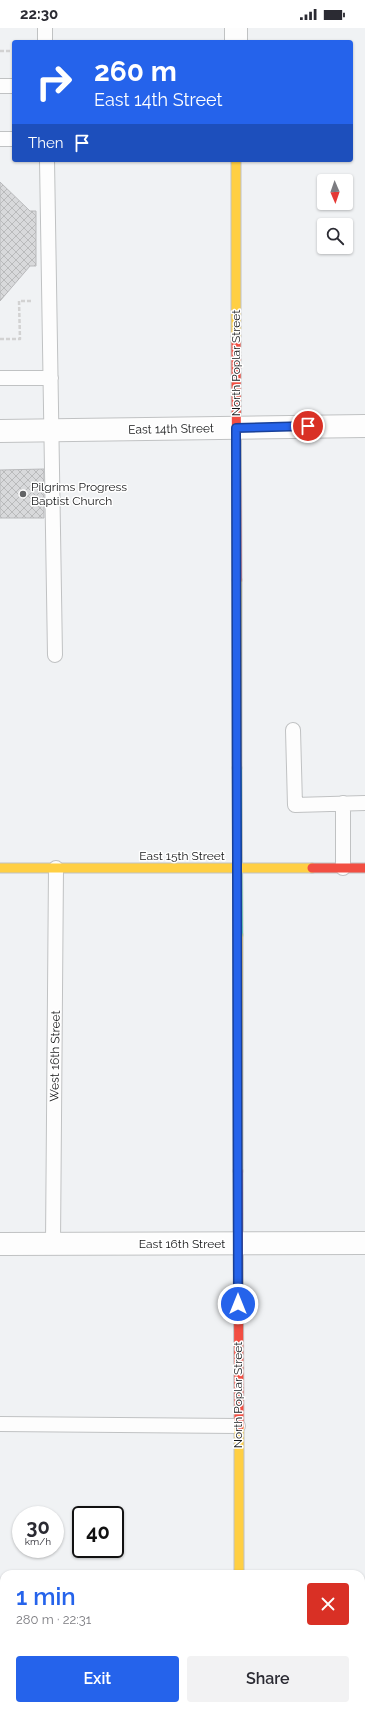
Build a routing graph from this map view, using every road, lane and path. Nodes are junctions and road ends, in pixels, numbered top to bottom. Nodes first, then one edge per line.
1 (45, 28) edge
2 (236, 28) edge
3 (45, 40) edge
4 (236, 40) edge
5 (0, 51) edge
6 (12, 51) edge
7 (0, 86) edge
8 (12, 86) edge
9 (0, 139) edge
10 (12, 139) edge
11 (47, 162) edge
12 (236, 162) edge
13 (0, 378) edge
14 (51, 378) junction
15 (365, 426) edge
16 (236, 428) junction
17 (52, 430) junction
18 (0, 431) edge
19 (56, 655) dead end
20 (293, 730) dead end
21 (343, 803) junction
22 (365, 803) edge
23 (0, 868) edge
24 (56, 868) junction
25 (237, 868) junction
26 (343, 868) junction
27 (365, 868) edge
28 (365, 1243) edge
29 (0, 1244) edge
30 (53, 1244) junction
31 (238, 1244) junction
32 (0, 1424) edge
33 (238, 1426) junction
34 (239, 1570) edge

1 - 3 lane
2 - 4 street
5 - 6 path
7 - 8 lane
9 - 10 lane
11 - 14 lane
12 - 16 street, North Poplar Street
13 - 14 lane
14 - 17 lane
15 - 16 street, East 14th Street
16 - 17 street, East 14th Street
16 - 25 street, North Poplar Street
17 - 18 street, East 14th Street
17 - 19 lane
20 - 21 lane
21 - 22 lane
21 - 26 lane
23 - 24 street, East 15th Street
24 - 25 street, East 15th Street
24 - 30 lane, West 16th Street
25 - 26 street, East 15th Street
25 - 31 street, North Poplar Street
26 - 27 street, East 15th Street
28 - 31 street, East 16th Street
29 - 30 street, East 16th Street
30 - 31 street, East 16th Street
31 - 33 street, North Poplar Street
32 - 33 lane
33 - 34 street, North Poplar Street

